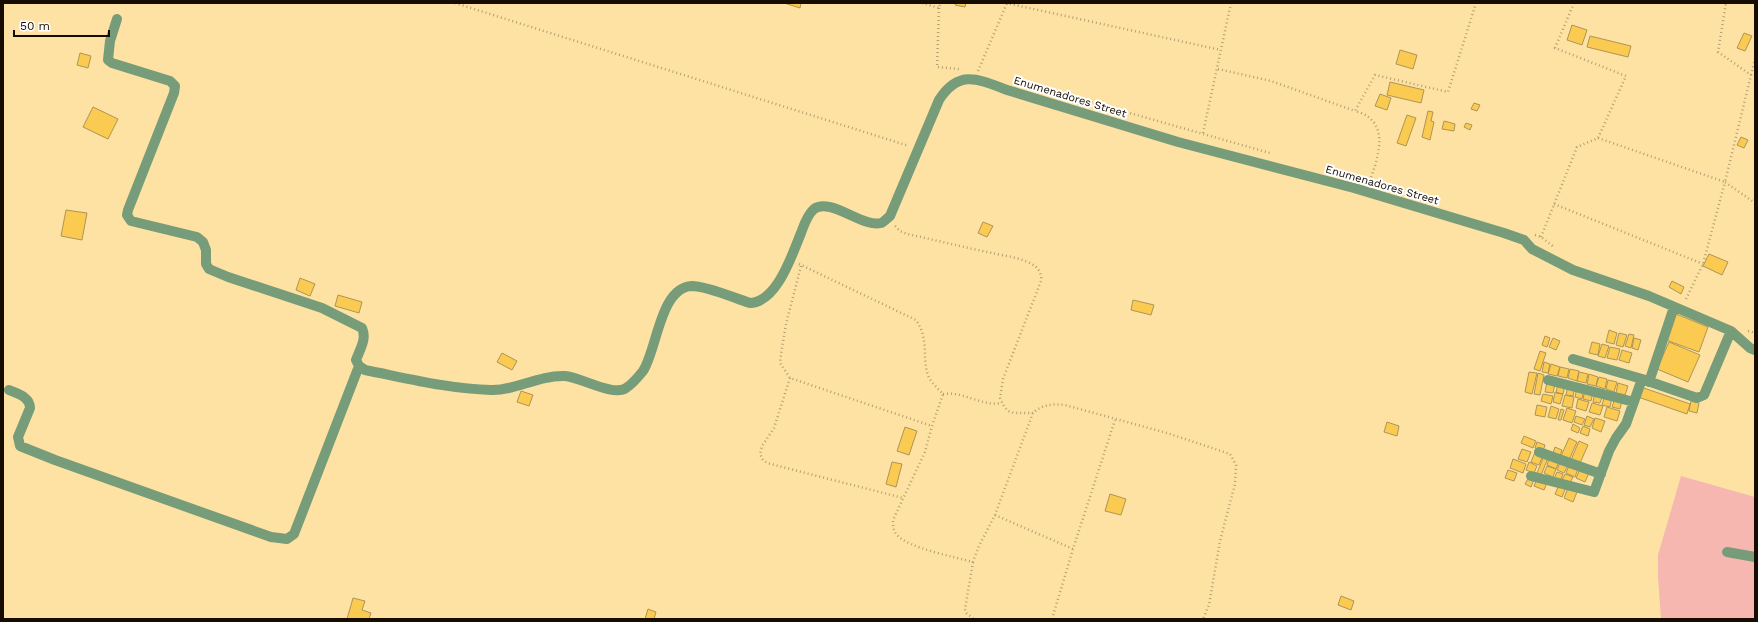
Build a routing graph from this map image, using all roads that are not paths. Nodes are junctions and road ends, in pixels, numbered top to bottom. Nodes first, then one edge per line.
1 (117, 19) dead end
2 (1674, 307) junction
3 (1731, 331) junction
4 (1755, 350) edge
5 (1573, 359) dead end
6 (359, 366) junction
7 (1548, 380) dead end
8 (1645, 380) junction
9 (9, 390) dead end
10 (1634, 402) junction
11 (1539, 452) dead end
12 (1601, 474) junction
13 (1531, 476) dead end
14 (1727, 552) dead end
15 (1755, 557) edge

1 - 6 street
2 - 3 street, Enumenadores Street
2 - 6 street, Enumenadores Street
2 - 8 street
3 - 4 street, Enumenadores Street
3 - 8 street
5 - 8 street
6 - 9 street
7 - 10 street
8 - 10 street
10 - 12 street
11 - 12 street
12 - 13 street
14 - 15 street

